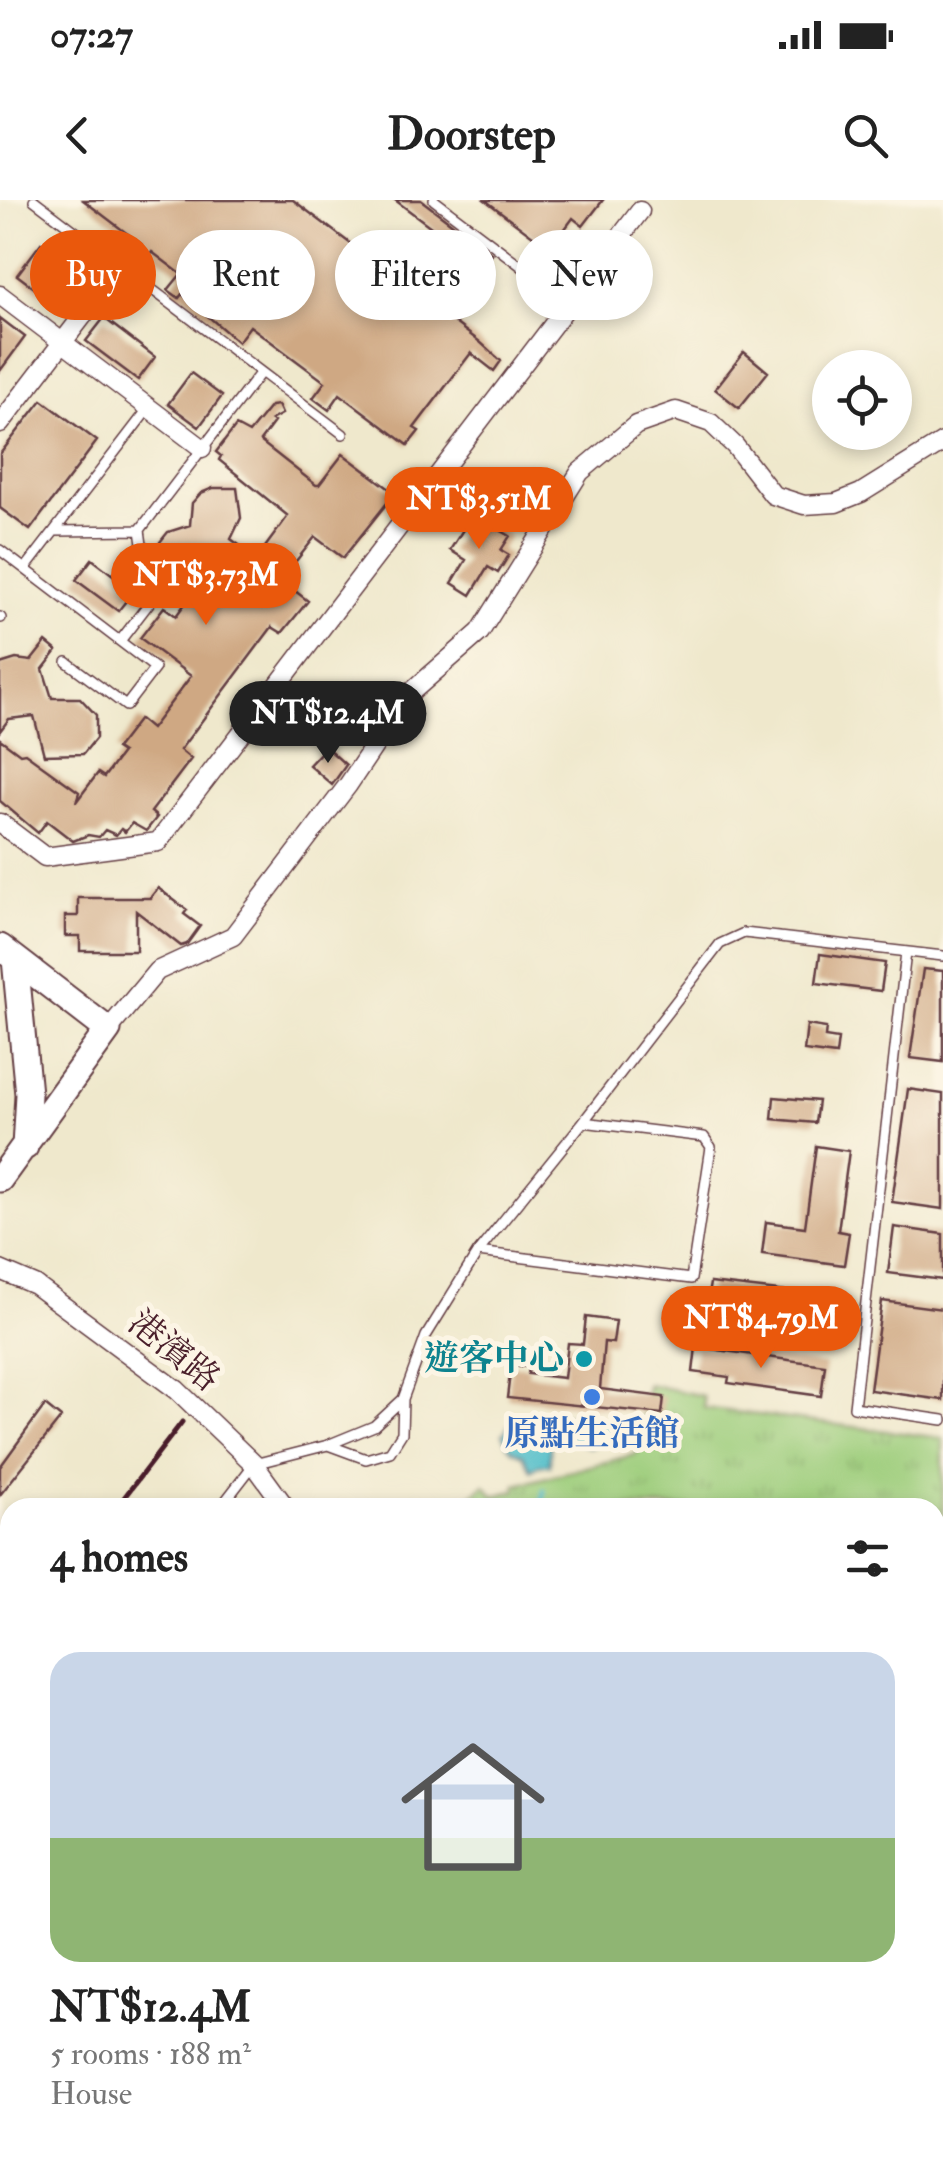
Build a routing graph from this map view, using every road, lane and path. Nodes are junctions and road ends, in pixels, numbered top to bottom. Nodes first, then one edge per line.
1 (34, 200) edge
2 (434, 200) edge
3 (640, 212) dead end
4 (73, 230) edge
5 (626, 230) edge
6 (516, 262) edge
7 (156, 293) edge
8 (0, 295) edge
9 (79, 320) edge
10 (557, 320) edge
11 (62, 342) junction
12 (261, 372) junction
13 (148, 408) junction
14 (0, 424) edge
15 (343, 434) dead end
16 (943, 442) edge
17 (202, 448) junction
18 (140, 530) junction
19 (54, 531) junction
20 (0, 550) edge
21 (25, 569) junction
22 (120, 641) junction
23 (67, 662) dead end
24 (0, 823) edge
25 (906, 952) junction
26 (8, 953) edge
27 (943, 956) edge
28 (108, 1030) junction
29 (583, 1122) junction
30 (25, 1147) junction
31 (0, 1179) edge
32 (478, 1252) junction
33 (0, 1270) edge
34 (403, 1399) junction
35 (943, 1420) edge
36 (328, 1445) junction
37 (254, 1464) junction
38 (228, 1498) edge
39 (279, 1498) edge

1 - 4 lane
2 - 6 lane
3 - 5 street
7 - 12 lane
8 - 11 street
9 - 11 street
10 - 24 street
11 - 13 street
11 - 14 street
12 - 15 lane
12 - 17 lane
13 - 17 street
13 - 19 lane
16 - 28 street
17 - 18 lane
18 - 19 lane
18 - 22 lane
19 - 21 lane
20 - 21 lane
21 - 22 lane
22 - 23 lane
25 - 27 lane
25 - 29 lane
25 - 35 lane
26 - 28 main road
26 - 30 main road
28 - 30 main road
29 - 32 lane
29 - 32 lane
30 - 31 main road
32 - 34 lane
33 - 37 street, 港濱路
34 - 36 lane
34 - 36 lane
36 - 37 lane
37 - 38 lane
37 - 39 street, 港濱路

